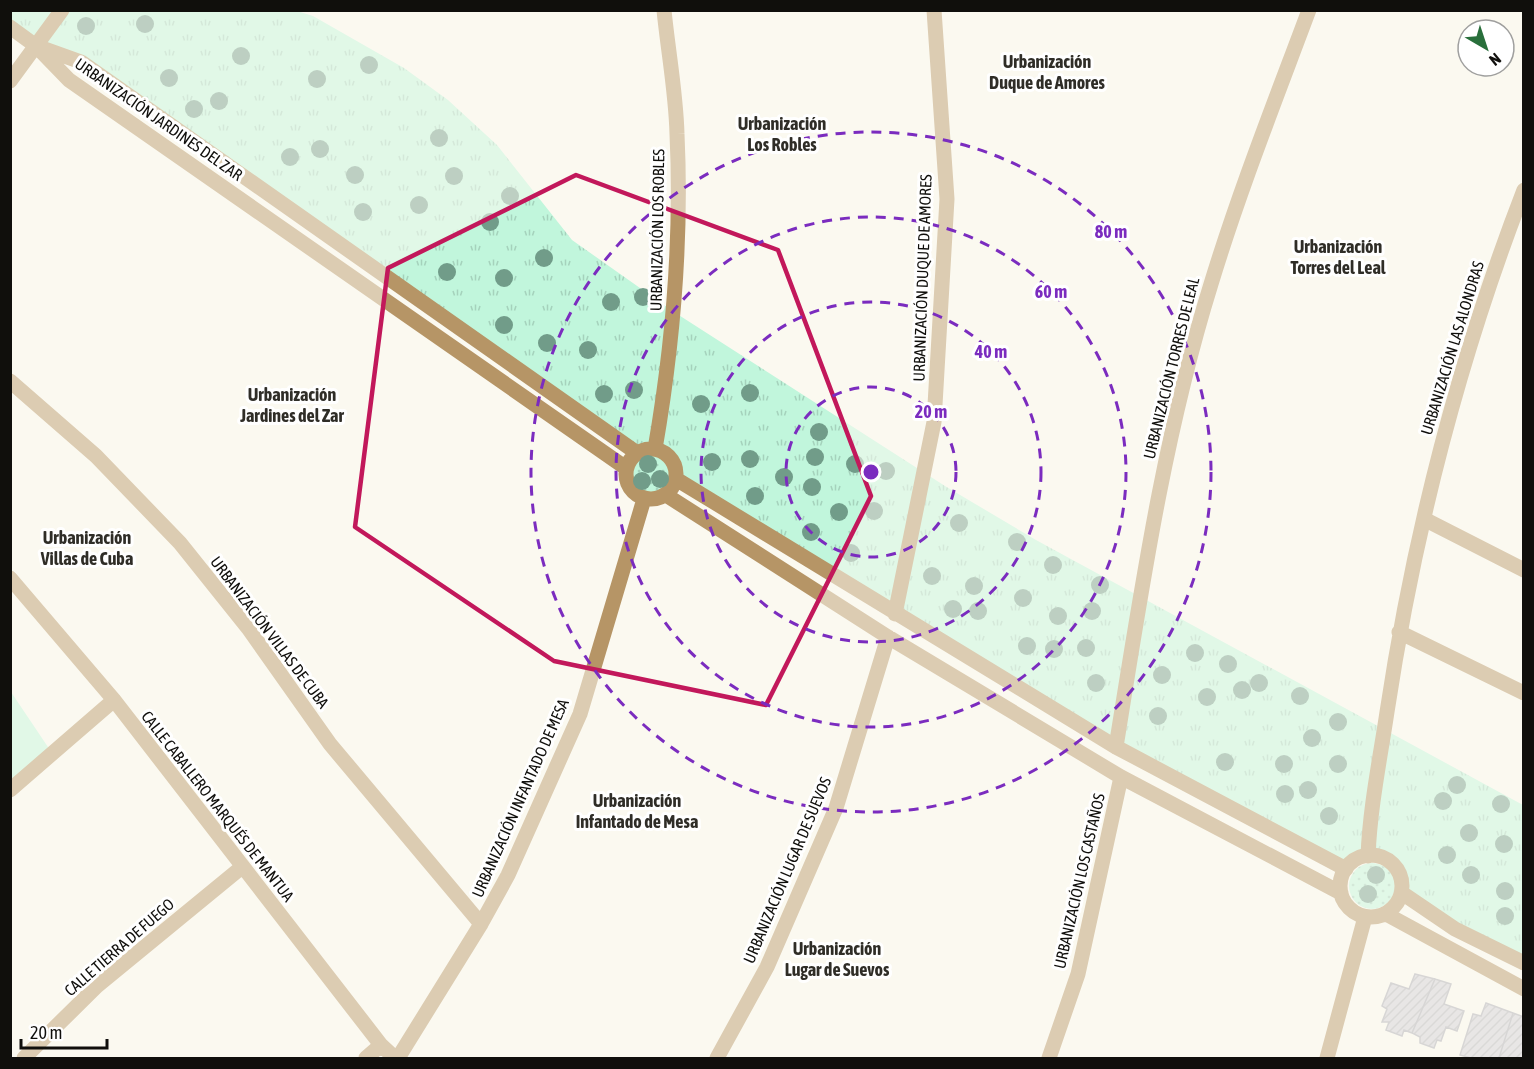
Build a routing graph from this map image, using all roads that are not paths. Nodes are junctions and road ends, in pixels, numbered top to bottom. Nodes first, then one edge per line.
1 (62, 10) edge
2 (664, 10) edge
3 (934, 10) edge
4 (1309, 10) edge
5 (10, 27) edge
6 (36, 46) junction
7 (10, 81) edge
8 (1524, 190) edge
9 (10, 381) edge
10 (655, 449) junction
11 (637, 453) junction
12 (626, 468) junction
13 (676, 479) junction
14 (666, 495) junction
15 (644, 499) junction
16 (1424, 519) junction
17 (1524, 570) edge
18 (10, 578) edge
19 (895, 614) junction
20 (1399, 632) junction
21 (888, 637) junction
22 (1524, 693) edge
23 (114, 700) junction
24 (1116, 747) junction
25 (1121, 777) junction
26 (10, 790) edge
27 (1368, 856) junction
28 (242, 867) junction
29 (1346, 869) junction
30 (1341, 893) junction
31 (1402, 893) junction
32 (1386, 914) junction
33 (1365, 917) junction
34 (481, 924) junction
35 (1524, 963) edge
36 (1524, 989) edge
37 (381, 1045) junction
38 (24, 1059) edge
39 (366, 1059) edge
40 (396, 1059) edge
41 (717, 1059) edge
42 (1049, 1059) edge
43 (1327, 1059) edge

1 - 6 street
2 - 10 street, URBANIZACIÓN LOS ROBLES
3 - 19 street, URBANIZACIÓN DUQUE DE AMORES
4 - 24 street, URBANIZACIÓN TORRES DE LEAL
5 - 6 street
6 - 7 street
6 - 11 street, URBANIZACIÓN JARDINES DEL ZAR
6 - 12 street, URBANIZACIÓN JARDINES DEL ZAR
8 - 16 street, URBANIZACIÓN LAS ALONDRAS
9 - 34 street, URBANIZACIÓN VILLAS DE CUBA
10 - 11 street
10 - 13 street
11 - 12 street
12 - 15 street
13 - 14 street
13 - 19 street
14 - 15 street
14 - 21 street
15 - 34 street, URBANIZACIÓN INFANTADO DE MESA
16 - 17 street
16 - 20 street, URBANIZACIÓN LAS ALONDRAS
18 - 23 street, CALLE CABALLERO MARQUÉS DE MANTUA
19 - 24 street
20 - 22 street
20 - 27 street, URBANIZACIÓN LAS ALONDRAS
21 - 25 street
21 - 41 street, URBANIZACIÓN LUGAR DE SUEVOS
23 - 26 street
23 - 28 street, CALLE CABALLERO MARQUÉS DE MANTUA
24 - 29 street
25 - 30 street, URBANIZACIÓN LOS CASTAÑOS
25 - 42 street, URBANIZACIÓN LOS CASTAÑOS
27 - 29 street
27 - 31 street
28 - 37 street, CALLE CABALLERO MARQUÉS DE MANTUA
28 - 38 street, CALLE TIERRA DE FUEGO
29 - 30 street
30 - 33 street
31 - 32 street
31 - 35 street
32 - 33 street
32 - 36 street
33 - 43 street
34 - 40 street, URBANIZACIÓN INFANTADO DE MESA
37 - 39 street
37 - 40 street, CALLE CABALLERO MARQUÉS DE MANTUA

